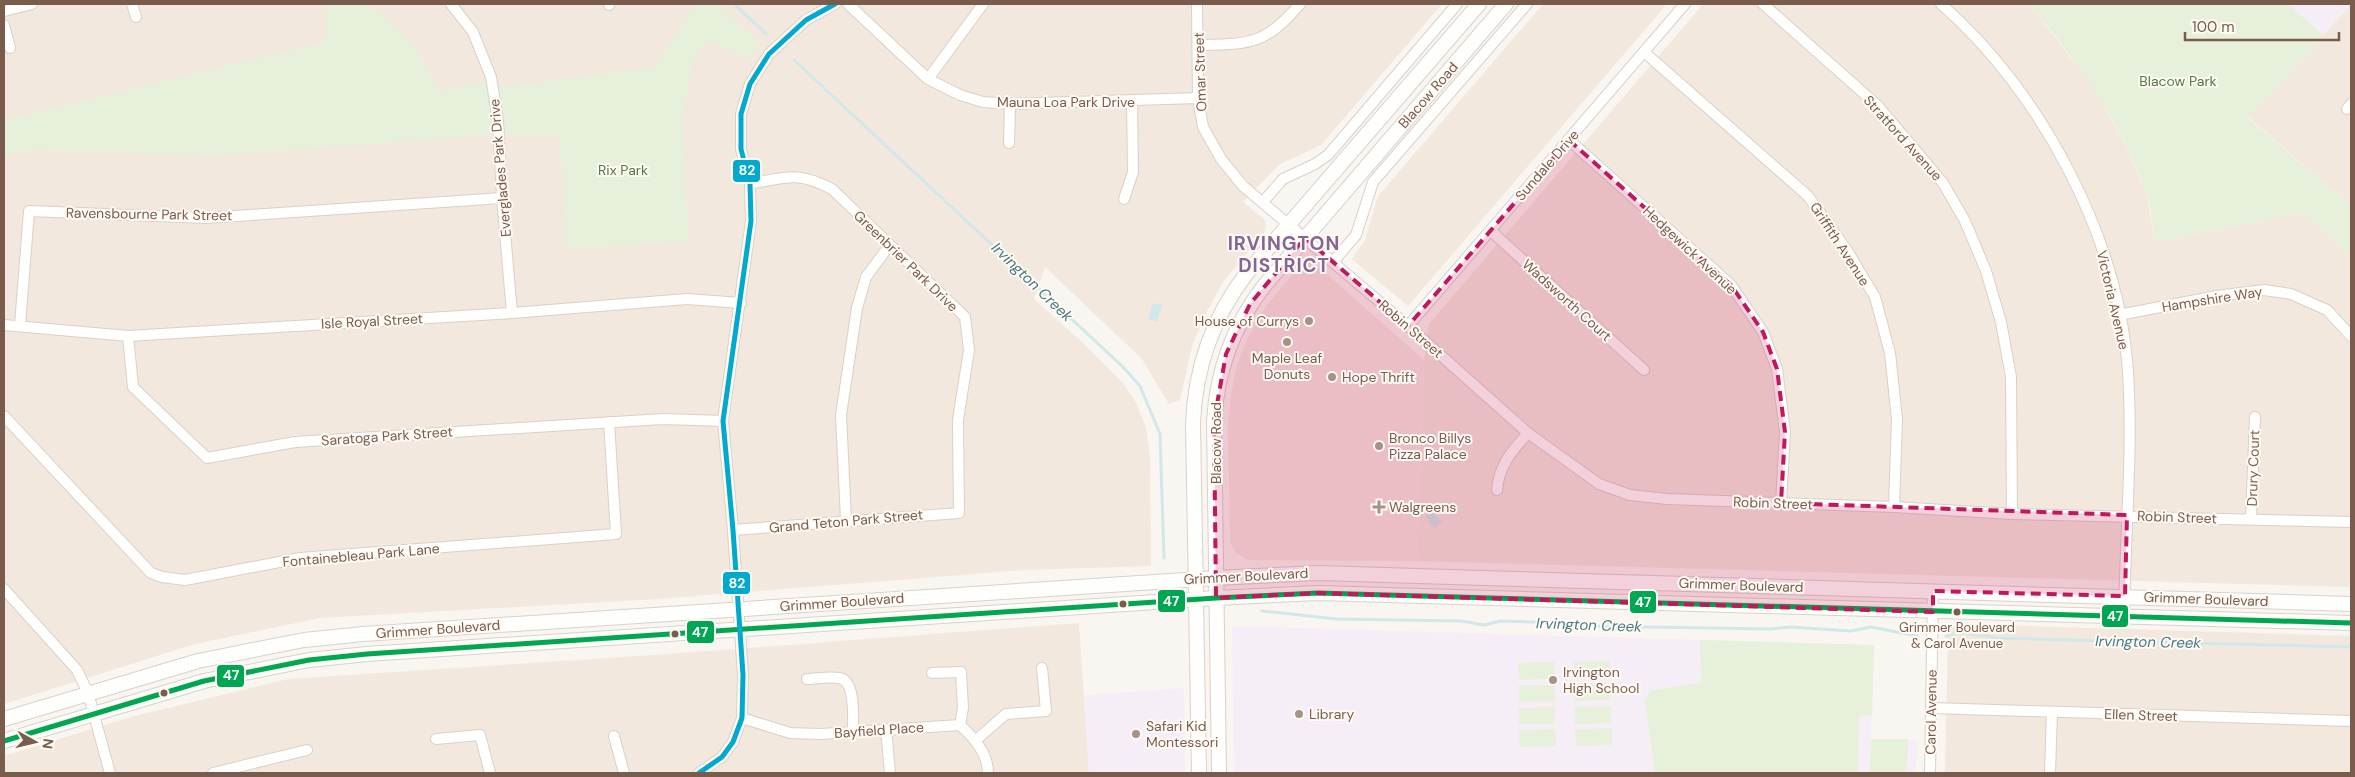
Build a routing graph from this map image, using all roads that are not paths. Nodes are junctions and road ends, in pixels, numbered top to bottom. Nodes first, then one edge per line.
1 (32, 4) edge
2 (132, 4) edge
3 (451, 4) edge
4 (835, 4) edge
5 (848, 4) edge
6 (983, 4) edge
7 (1197, 4) edge
8 (1300, 4) edge
9 (1457, 4) edge
10 (1479, 4) edge
11 (1506, 4) edge
12 (1527, 4) edge
13 (1685, 4) edge
14 (1763, 4) edge
15 (1941, 4) edge
16 (4, 11) edge
17 (136, 17) dead end
18 (4, 25) edge
19 (1198, 44) junction
20 (10, 48) dead end
21 (1644, 52) junction
22 (928, 80) junction
23 (1198, 98) junction
24 (1132, 102) junction
25 (1010, 104) junction
26 (1569, 140) junction
27 (1009, 143) dead end
28 (750, 184) junction
29 (502, 198) junction
30 (1124, 199) dead end
31 (1263, 202) junction
32 (1290, 225) junction
33 (1491, 231) junction
34 (1305, 238) junction
35 (889, 246) junction
36 (1333, 262) junction
37 (741, 303) junction
38 (512, 313) junction
39 (2120, 315) junction
40 (4, 325) edge
41 (20, 325) junction
42 (1408, 326) junction
43 (128, 336) junction
44 (2351, 336) edge
45 (1644, 370) dead end
46 (4, 416) edge
47 (2255, 417) dead end
48 (723, 421) junction
49 (609, 422) junction
50 (1528, 433) junction
51 (1497, 490) dead end
52 (1781, 503) junction
53 (1894, 507) junction
54 (958, 513) joint
55 (2012, 514) junction
56 (2127, 515) junction
57 (2251, 519) junction
58 (846, 520) junction
59 (2351, 522) edge
60 (733, 530) junction
61 (1216, 578) junction
62 (1195, 579) junction
63 (4, 589) edge
64 (1933, 591) junction
65 (2125, 596) junction
66 (1216, 598) junction
67 (1195, 600) junction
68 (2351, 604) edge
69 (738, 609) junction
70 (1933, 612) junction
71 (2124, 617) junction
72 (2351, 622) edge
73 (740, 630) junction
74 (1042, 668) dead end
75 (932, 673) dead end
76 (806, 679) dead end
77 (88, 693) junction
78 (1932, 708) junction
79 (2052, 712) junction
80 (93, 714) junction
81 (4, 718) edge
82 (742, 718) junction
83 (2351, 721) edge
84 (960, 725) junction
85 (886, 729) junction
86 (853, 731) junction
87 (614, 736) dead end
88 (436, 739) dead end
89 (976, 740) junction
90 (4, 741) edge
91 (307, 750) dead end
92 (110, 773) edge
93 (213, 773) edge
94 (490, 773) edge
95 (624, 773) edge
96 (699, 773) edge
97 (890, 773) edge
98 (988, 773) edge
99 (1199, 773) edge
100 (1219, 773) edge
101 (1930, 773) edge
102 (2050, 773) edge

1 - 16 street
2 - 17 street
3 - 29 street, Everglades Park Drive
4 - 28 street
5 - 22 street, Mauna Loa Park Drive
6 - 22 street
7 - 19 street, Omar Street
8 - 19 street
9 - 31 street
10 - 32 main road, Blacow Road
11 - 34 main road, Blacow Road
12 - 36 street, Blacow Road
13 - 21 street, Sundale Drive
14 - 55 street, Stratford Avenue
15 - 39 street, Victoria Avenue
18 - 20 street
19 - 23 street, Omar Street
21 - 26 street, Sundale Drive
21 - 53 street, Griffith Avenue
22 - 25 street, Mauna Loa Park Drive
23 - 24 street, Mauna Loa Park Drive
23 - 31 street, Omar Street
24 - 25 street, Mauna Loa Park Drive
24 - 30 street
25 - 27 street
26 - 33 street, Sundale Drive
26 - 52 street, Hedgewick Avenue
28 - 35 street, Greenbrier Park Drive
28 - 37 street
29 - 38 street, Everglades Park Drive
29 - 41 street, Ravensbourne Park Street
31 - 32 street, Omar Street
32 - 34 street, Robin Street
32 - 62 main road, Blacow Road
33 - 42 street, Sundale Drive
33 - 45 street, Wadsworth Court
34 - 36 street, Robin Street
34 - 61 main road, Blacow Road
35 - 54 street, Greenbrier Park Drive
35 - 58 street
36 - 42 street, Robin Street
37 - 38 street, Isle Royal Street
37 - 48 street
38 - 43 street, Isle Royal Street
39 - 44 street, Hampshire Way
39 - 56 street, Victoria Avenue
40 - 41 street, Isle Royal Street
41 - 43 street, Isle Royal Street
42 - 50 street, Robin Street
43 - 49 street, Saratoga Park Street
46 - 49 street, Fontainebleau Park Lane
47 - 57 street, Drury Court
48 - 49 street, Saratoga Park Street
48 - 60 street
50 - 51 street
50 - 52 street, Robin Street
52 - 53 street, Robin Street
53 - 55 street, Robin Street
54 - 58 street, Grand Teton Park Street
55 - 56 street, Robin Street
56 - 57 street, Robin Street
56 - 65 street, Victoria Avenue
57 - 59 street, Robin Street
58 - 60 street, Grand Teton Park Street
60 - 69 street
61 - 62 main road, Grimmer Boulevard
61 - 64 main road, Grimmer Boulevard
61 - 66 main road, Blacow Road
62 - 67 main road, Blacow Road
62 - 69 main road, Grimmer Boulevard
63 - 77 street
64 - 65 main road, Grimmer Boulevard
64 - 70 street, Carol Avenue
65 - 68 main road, Grimmer Boulevard
65 - 71 street, Victoria Avenue
66 - 67 main road, Grimmer Boulevard
66 - 70 main road, Grimmer Boulevard
66 - 100 main road, Blacow Road
67 - 73 main road, Grimmer Boulevard
67 - 99 main road, Blacow Road
69 - 73 street
69 - 77 main road, Grimmer Boulevard
70 - 71 main road, Grimmer Boulevard
70 - 78 street, Carol Avenue
71 - 72 main road, Grimmer Boulevard
73 - 80 main road, Grimmer Boulevard
73 - 82 street
74 - 89 street
75 - 84 street
76 - 86 street
77 - 80 street
77 - 81 main road, Grimmer Boulevard
78 - 79 street, Ellen Street
78 - 101 street, Carol Avenue
79 - 83 street, Ellen Street
79 - 102 street
80 - 90 main road, Grimmer Boulevard
80 - 92 street
82 - 86 street, Bayfield Place
82 - 96 street
84 - 85 street, Bayfield Place
84 - 89 street
85 - 86 street, Bayfield Place
85 - 97 street
87 - 95 street
88 - 94 street
89 - 98 street
91 - 93 street

